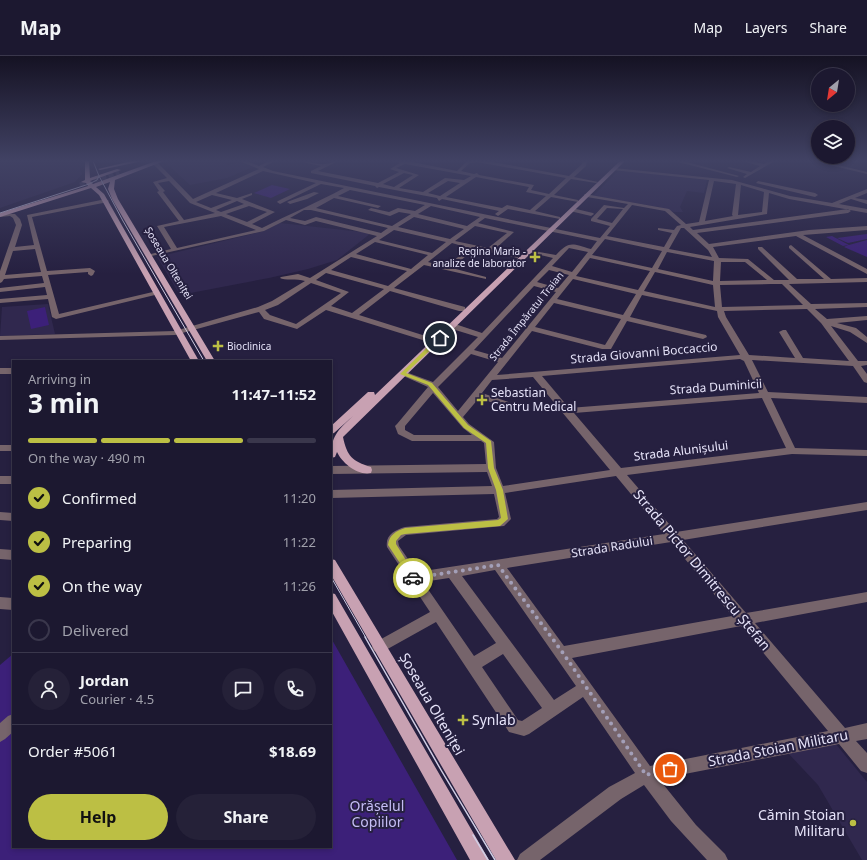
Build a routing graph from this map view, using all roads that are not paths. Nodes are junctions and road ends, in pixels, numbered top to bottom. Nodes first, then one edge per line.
1 (441, 198) edge
2 (34, 199) edge
3 (37, 199) edge
4 (44, 199) edge
5 (54, 199) edge
6 (104, 199) edge
7 (115, 199) edge
8 (165, 199) edge
9 (189, 199) edge
10 (199, 199) edge
11 (236, 199) joint
12 (287, 199) edge
13 (302, 199) edge
14 (326, 199) edge
15 (347, 199) edge
16 (391, 199) edge
17 (401, 199) edge
18 (444, 199) edge
19 (547, 199) edge
20 (563, 199) edge
21 (579, 199) edge
22 (583, 199) edge
23 (606, 199) edge
24 (708, 199) edge
25 (737, 199) edge
26 (766, 199) edge
27 (797, 199) edge
28 (823, 199) edge
29 (850, 199) edge
30 (853, 199) edge
31 (106, 201) junction
32 (576, 201) junction
33 (192, 202) junction
34 (840, 202) junction
35 (867, 202) edge
36 (631, 203) junction
37 (249, 204) junction
38 (285, 204) junction
39 (430, 205) junction
40 (832, 205) junction
41 (378, 206) junction
42 (308, 208) junction
43 (626, 209) junction
44 (0, 210) edge
45 (211, 210) junction
46 (371, 210) junction
47 (503, 210) junction
48 (572, 210) junction
49 (857, 210) junction
50 (867, 210) edge
51 (268, 211) junction
52 (14, 212) junction
53 (531, 212) junction
54 (221, 214) junction
55 (414, 214) junction
56 (591, 214) dead end
57 (0, 215) edge
58 (484, 216) junction
59 (348, 217) junction
60 (285, 218) junction
61 (493, 218) junction
62 (558, 218) junction
63 (737, 218) junction
64 (356, 219) junction
65 (182, 222) junction
66 (702, 223) junction
67 (248, 224) junction
68 (337, 224) junction
69 (613, 225) junction
70 (685, 225) junction
71 (472, 226) junction
72 (393, 228) junction
73 (867, 228) edge
74 (549, 229) junction
75 (660, 229) dead end
76 (262, 230) junction
77 (676, 232) junction
78 (694, 232) junction
79 (798, 234) junction
80 (382, 235) junction
81 (602, 239) junction
82 (373, 240) junction
83 (451, 242) junction
84 (708, 246) junction
85 (37, 247) junction
86 (473, 247) junction
87 (760, 248) dead end
88 (791, 248) dead end
89 (10, 250) junction
90 (176, 250) junction
91 (665, 250) junction
92 (489, 251) junction
93 (530, 251) junction
94 (0, 252) edge
95 (590, 253) junction
96 (350, 255) junction
97 (434, 255) junction
98 (149, 256) junction
99 (516, 257) junction
100 (557, 257) junction
101 (718, 260) junction
102 (423, 263) junction
103 (2, 264) edge
104 (547, 267) junction
105 (447, 269) junction
106 (653, 270) junction
107 (325, 271) junction
108 (413, 271) junction
109 (867, 272) edge
110 (44, 273) junction
111 (91, 274) dead end
112 (573, 275) junction
113 (0, 277) edge
114 (283, 278) dead end
115 (484, 278) dead end
116 (311, 280) junction
117 (867, 280) edge
118 (0, 281) edge
119 (796, 282) junction
120 (830, 282) junction
121 (532, 283) junction
122 (774, 283) junction
123 (785, 283) junction
124 (716, 284) junction
125 (48, 285) junction
126 (389, 289) junction
127 (0, 290) edge
128 (560, 291) junction
129 (640, 292) junction
130 (157, 293) junction
131 (51, 297) junction
132 (552, 300) junction
133 (0, 301) edge
134 (811, 306) junction
135 (865, 306) edge
136 (325, 307) junction
137 (261, 309) junction
138 (462, 309) junction
139 (720, 310) junction
140 (353, 316) junction
141 (624, 318) junction
142 (867, 318) edge
143 (827, 321) junction
144 (452, 326) junction
145 (530, 328) junction
146 (192, 329) junction
147 (783, 332) dead end
148 (179, 333) junction
149 (483, 336) junction
150 (703, 337) dead end
151 (0, 338) edge
152 (429, 340) junction
153 (867, 341) edge
154 (469, 350) junction
155 (746, 357) junction
156 (194, 360) edge
157 (210, 360) edge
158 (504, 361) junction
159 (801, 361) junction
160 (867, 363) edge
161 (856, 364) junction
162 (0, 371) edge
163 (12, 371) edge
164 (403, 374) junction
165 (536, 375) junction
166 (490, 378) junction
167 (867, 380) edge
168 (433, 387) junction
169 (477, 394) junction
170 (765, 395) junction
171 (867, 400) edge
172 (518, 408) dead end
173 (567, 411) junction
174 (458, 416) junction
175 (335, 434) edge
176 (484, 438) junction
177 (0, 448) edge
178 (12, 448) edge
179 (332, 450) edge
180 (792, 451) junction
181 (867, 453) edge
182 (491, 468) junction
183 (332, 470) edge
184 (367, 470) junction
185 (619, 472) junction
186 (0, 480) edge
187 (12, 480) edge
188 (499, 490) junction
189 (332, 494) edge
190 (867, 506) edge
191 (0, 516) edge
192 (12, 517) edge
193 (673, 538) junction
194 (0, 554) edge
195 (12, 555) edge
196 (498, 565) junction
197 (332, 566) edge
198 (452, 572) junction
199 (414, 578) junction
200 (867, 597) edge
201 (332, 600) edge
202 (0, 603) edge
203 (12, 604) edge
204 (438, 614) junction
205 (745, 620) junction
206 (505, 644) junction
207 (379, 647) junction
208 (563, 653) junction
209 (472, 665) junction
210 (585, 688) junction
211 (552, 710) junction
212 (12, 722) edge
213 (867, 731) edge
214 (0, 734) edge
215 (842, 736) junction
216 (867, 765) edge
217 (646, 775) junction
218 (480, 860) edge
219 (506, 860) edge
220 (526, 860) edge
221 (719, 860) edge

1 - 39 street
2 - 44 main road
3 - 44 main road
4 - 57 main road
5 - 52 main road
6 - 31 main road, Șoseaua Olteniței
7 - 98 main road, Șoseaua Olteniței
8 - 65 street
9 - 33 street
10 - 33 street
11 - 37 street
11 - 45 street
12 - 38 street
13 - 38 street
14 - 42 street
15 - 41 street
16 - 41 street
17 - 39 street
18 - 47 street
19 - 53 street
20 - 32 street
21 - 32 main road
22 - 48 main road
23 - 36 street
24 - 66 street
25 - 63 street
26 - 63 street
27 - 40 street
28 - 34 street
29 - 34 street
30 - 35 street
31 - 85 street
31 - 130 main road, Șoseaua Olteniței
32 - 62 main road
33 - 45 street
34 - 40 street
34 - 50 street
36 - 43 street, Strada Împăratul Traian
36 - 70 street
37 - 51 street
37 - 54 street
38 - 42 street
38 - 51 street
39 - 55 street
39 - 58 street
40 - 49 street
41 - 46 street
42 - 59 street
42 - 60 street
43 - 69 street, Strada Împăratul Traian
43 - 69 street
45 - 54 street
46 - 55 street
46 - 64 street
47 - 53 street
47 - 61 street
48 - 56 street
48 - 74 main road
49 - 50 street
49 - 78 street
51 - 67 street
52 - 57 street
52 - 89 street
53 - 62 street
54 - 65 street
54 - 67 street
55 - 71 street
55 - 72 street
58 - 61 street
58 - 71 street
59 - 64 street
59 - 68 street
60 - 68 street
60 - 76 street
61 - 74 street
62 - 74 main road
63 - 66 street
64 - 72 street
65 - 90 street
66 - 70 street
67 - 76 street
68 - 80 street
69 - 81 street, Strada Împăratul Traian
70 - 77 street
70 - 78 street
71 - 83 street
71 - 92 street
72 - 80 street
72 - 83 street
73 - 79 street
74 - 81 street
74 - 93 main road
74 - 99 main road
75 - 77 street
76 - 90 street
77 - 91 street
78 - 84 street
79 - 84 street
79 - 109 street
80 - 82 street
81 - 91 street
81 - 95 street, Strada Împăratul Traian
82 - 96 street
82 - 97 street
83 - 86 street
83 - 97 street
84 - 101 street
85 - 89 street
85 - 110 street
86 - 92 street
86 - 105 street
87 - 119 street
88 - 120 street
89 - 94 street
89 - 103 street
90 - 98 street
91 - 101 street
91 - 106 street
92 - 99 street
93 - 100 street
93 - 144 main road
95 - 100 street
95 - 106 street
95 - 112 street, Strada Împăratul Traian
96 - 107 street
96 - 108 street
97 - 102 street
98 - 146 main road, Șoseaua Olteniței
99 - 138 main road
100 - 104 street
101 - 122 street
101 - 124 street
102 - 105 street
102 - 108 street
103 - 113 street
104 - 112 street
104 - 121 street
105 - 115 street
106 - 124 street
106 - 129 street
107 - 116 street
107 - 126 street
108 - 126 street
110 - 111 street
110 - 113 street
110 - 125 street
112 - 128 street, Strada Împăratul Traian
112 - 129 street
113 - 118 street
114 - 116 street
116 - 136 street
116 - 137 street
117 - 120 street
119 - 120 street
119 - 123 street
121 - 128 street
121 - 149 street
122 - 123 street
122 - 124 street
123 - 134 street
124 - 139 street
125 - 127 street
125 - 131 street
126 - 138 street
126 - 140 street
128 - 132 street, Strada Împăratul Traian
129 - 139 street
129 - 141 street
130 - 131 street
130 - 148 main road, Șoseaua Olteniței
131 - 133 street
132 - 141 street
132 - 145 street, Strada Împăratul Traian
134 - 135 street
134 - 139 street
134 - 143 street
136 - 137 street
136 - 140 street
137 - 146 street
138 - 152 main road
139 - 155 street
140 - 152 street
141 - 145 street
141 - 150 street
142 - 143 street
143 - 153 street
143 - 161 street
144 - 149 street
144 - 164 main road
145 - 158 street, Strada Împăratul Traian
146 - 148 street
146 - 157 main road, Șoseaua Olteniței
147 - 159 street
148 - 151 street
148 - 156 main road, Șoseaua Olteniței
149 - 154 street
152 - 175 main road
154 - 158 street
154 - 168 street
155 - 159 street, Strada Giovanni Boccaccio
155 - 165 street, Strada Giovanni Boccaccio
155 - 170 street
158 - 166 street, Strada Împăratul Traian
159 - 161 street, Strada Giovanni Boccaccio
160 - 161 street, Strada Giovanni Boccaccio
161 - 167 street
162 - 163 street
164 - 168 street
164 - 175 main road
165 - 166 street, Strada Giovanni Boccaccio
165 - 173 street, Strada Pictor Dimitrescu Ștefan
166 - 169 street, Strada Împăratul Traian
168 - 174 street
168 - 176 street
169 - 172 street
169 - 174 street, Strada Împăratul Traian
170 - 171 street, Strada Duminicii
170 - 173 street, Strada Duminicii
170 - 180 street
173 - 185 street, Strada Pictor Dimitrescu Ștefan
174 - 176 street
175 - 179 main road
175 - 184 main road
176 - 182 street
177 - 178 street
180 - 181 street, Strada Alunișului
180 - 185 street, Strada Alunișului
182 - 184 street
182 - 188 street
183 - 184 street
185 - 188 street, Strada Alunișului
185 - 193 street, Strada Pictor Dimitrescu Ștefan
186 - 187 street
188 - 189 street, Strada Alunișului
188 - 199 street
190 - 193 street, Strada Radului
191 - 192 street
193 - 196 street, Strada Radului
193 - 205 street, Strada Pictor Dimitrescu Ștefan
194 - 195 street
196 - 198 street, Strada Radului
196 - 208 street
197 - 207 main road, Șoseaua Olteniței
198 - 199 street, Strada Radului
198 - 206 street
199 - 204 street
200 - 205 street
201 - 218 main road
202 - 203 street
204 - 207 street
204 - 209 street
205 - 208 street
205 - 215 street, Strada Pictor Dimitrescu Ștefan
206 - 209 street
206 - 211 street
207 - 219 main road, Șoseaua Olteniței
208 - 210 street
209 - 211 street
210 - 211 street
210 - 217 street
212 - 214 street
213 - 215 street, Strada Stoian Militaru
215 - 216 street, Strada Pictor Dimitrescu Ștefan
215 - 217 street, Strada Stoian Militaru
217 - 220 street, Strada Stoian Militaru
217 - 221 street

